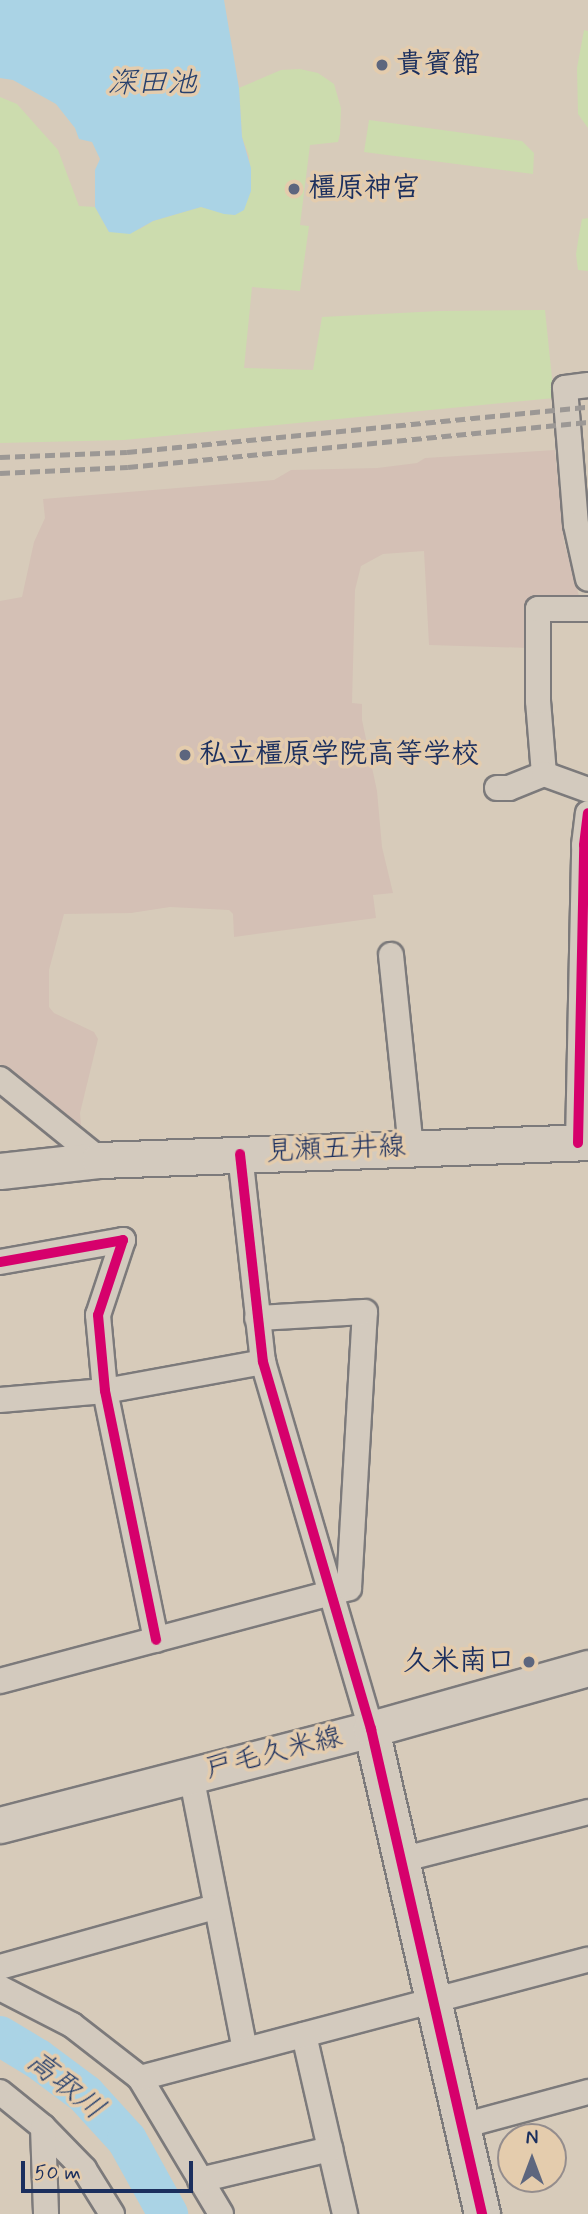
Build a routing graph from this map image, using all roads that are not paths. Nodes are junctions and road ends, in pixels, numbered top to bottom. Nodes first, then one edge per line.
1 (588, 386) edge
2 (588, 579) edge
3 (588, 608) edge
4 (544, 774) junction
5 (497, 789) dead end
6 (588, 790) edge
7 (588, 813) edge
8 (586, 845) edge
9 (391, 955) dead end
10 (0, 1079) edge
11 (583, 1142) edge
12 (411, 1148) junction
13 (240, 1154) junction
14 (100, 1160) junction
15 (0, 1171) edge
16 (0, 1262) edge
17 (257, 1318) junction
18 (263, 1362) junction
19 (105, 1391) junction
20 (0, 1400) edge
21 (332, 1594) junction
22 (156, 1640) junction
23 (588, 1668) edge
24 (1, 1677) edge
25 (371, 1729) junction
26 (191, 1775) junction
27 (588, 1811) edge
28 (0, 1825) edge
29 (401, 1860) junction
30 (215, 1907) junction
31 (588, 1961) edge
32 (0, 1967) edge
33 (0, 1987) edge
34 (433, 2001) junction
35 (304, 2035) junction
36 (245, 2050) junction
37 (140, 2078) junction
38 (0, 2092) edge
39 (588, 2092) edge
40 (462, 2126) junction
41 (43, 2127) junction
42 (330, 2149) junction
43 (200, 2180) junction
44 (46, 2214) edge
45 (112, 2214) edge
46 (221, 2214) edge
47 (345, 2214) edge
48 (482, 2214) edge

1 - 2 street
3 - 4 street
4 - 5 street
4 - 6 street
7 - 8 street
8 - 11 street
9 - 12 street
10 - 14 street
11 - 12 main road, 見瀬五井線
12 - 13 main road, 見瀬五井線
13 - 14 main road, 見瀬五井線
13 - 17 street
14 - 15 main road, 見瀬五井線
16 - 19 street
17 - 18 street
17 - 21 street
18 - 19 street
18 - 21 street
19 - 20 street
19 - 22 street
21 - 22 street
21 - 25 street
22 - 24 street
23 - 25 main road, 戸毛久米線
25 - 26 main road, 戸毛久米線
25 - 29 main road
26 - 28 main road, 戸毛久米線
26 - 30 street
27 - 29 street
29 - 34 main road
30 - 32 street
30 - 36 street
31 - 34 street
33 - 37 street
34 - 35 street
34 - 40 main road
35 - 36 street
35 - 42 street
36 - 37 street
37 - 43 street
38 - 41 street
39 - 40 street
40 - 48 main road
41 - 44 street
41 - 45 street
42 - 43 street
42 - 47 street
43 - 46 street

